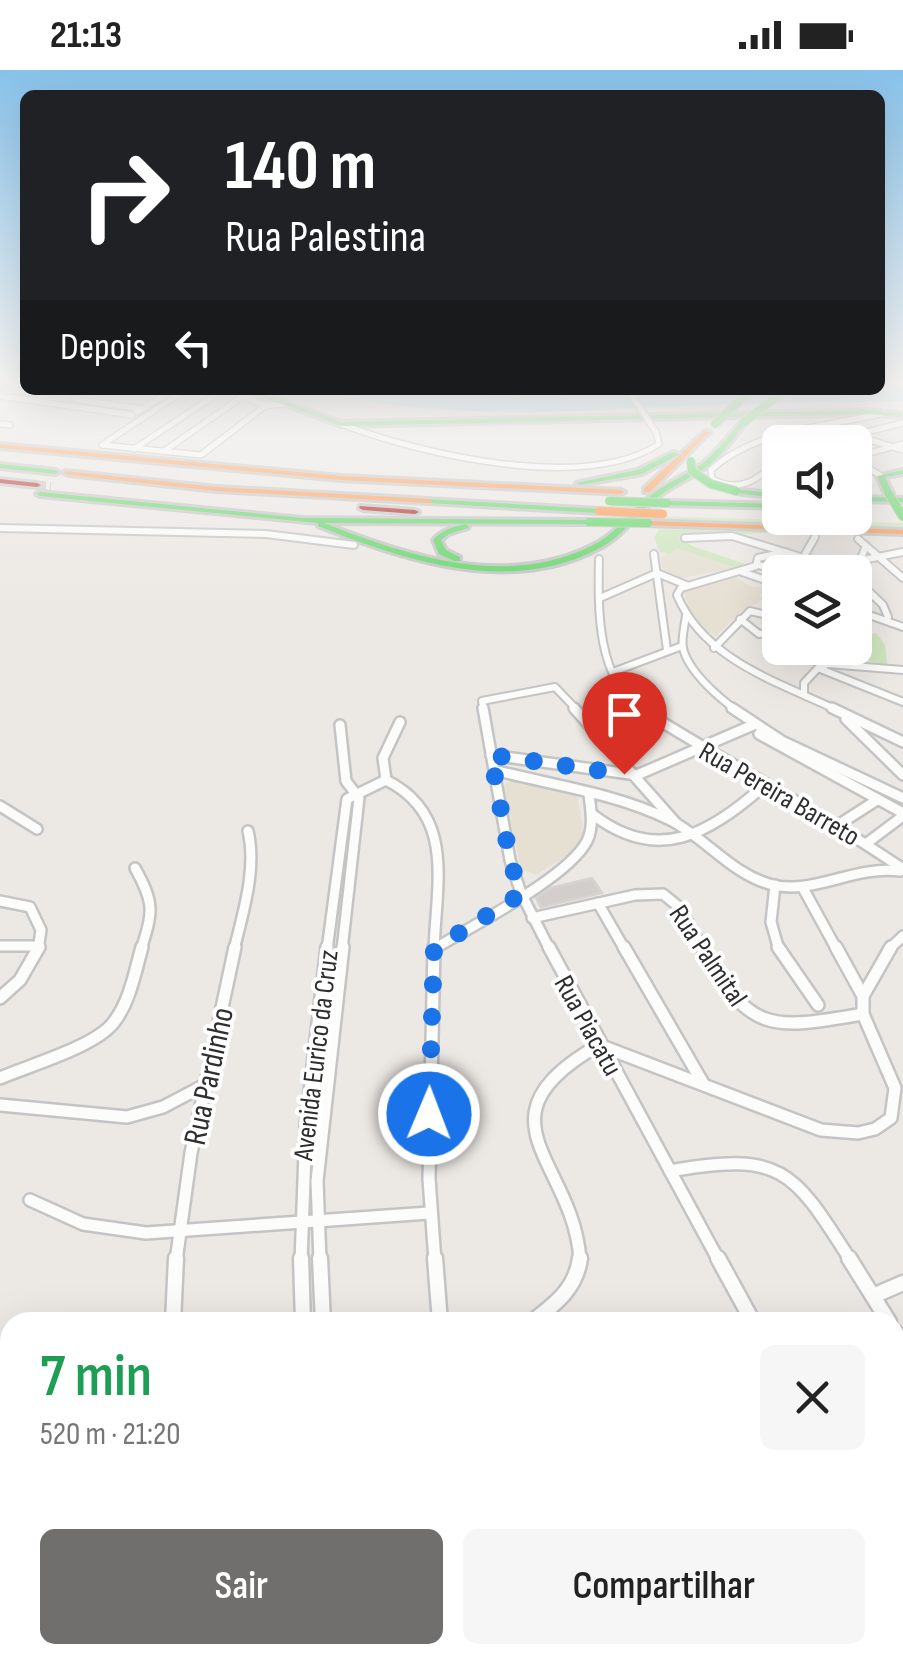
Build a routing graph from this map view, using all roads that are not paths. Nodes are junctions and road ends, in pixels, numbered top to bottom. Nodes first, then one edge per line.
1 (4, 456) edge
2 (105, 456) edge
3 (495, 456) edge
4 (635, 456) edge
5 (672, 456) edge
6 (682, 456) edge
7 (696, 456) edge
8 (715, 456) edge
9 (730, 456) edge
10 (0, 466) edge
11 (872, 472) edge
12 (903, 472) edge
13 (762, 475) edge
14 (0, 478) edge
15 (47, 483) junction
16 (471, 486) junction
17 (892, 488) edge
18 (0, 490) edge
19 (263, 492) junction
20 (762, 495) edge
21 (762, 498) edge
22 (669, 504) junction
23 (762, 506) edge
24 (605, 507) junction
25 (872, 509) edge
26 (903, 510) edge
27 (303, 520) junction
28 (544, 522) junction
29 (903, 525) edge
30 (0, 528) edge
31 (815, 537) dead end
32 (685, 538) dead end
33 (740, 539) junction
34 (858, 539) dead end
35 (354, 545) dead end
36 (769, 548) junction
37 (865, 548) junction
38 (903, 549) edge
39 (784, 552) junction
40 (654, 554) dead end
41 (793, 555) edge
42 (808, 555) edge
43 (864, 555) edge
44 (876, 556) junction
45 (872, 557) edge
46 (757, 558) junction
47 (599, 559) dead end
48 (762, 561) edge
49 (740, 571) junction
50 (657, 573) junction
51 (903, 578) edge
52 (762, 579) edge
53 (686, 585) junction
54 (872, 594) edge
55 (600, 598) junction
56 (762, 612) edge
57 (686, 616) junction
58 (874, 616) joint
59 (888, 617) junction
60 (740, 619) junction
61 (903, 624) edge
62 (762, 634) edge
63 (682, 646) junction
64 (714, 648) junction
65 (667, 650) junction
66 (818, 668) junction
67 (903, 670) edge
68 (612, 672) junction
69 (562, 694) joint
70 (804, 694) junction
71 (903, 702) edge
72 (840, 713) junction
73 (400, 722) dead end
74 (340, 725) dead end
75 (751, 726) junction
76 (903, 742) edge
77 (704, 748) junction
78 (797, 752) junction
79 (491, 755) junction
80 (494, 770) junction
81 (636, 775) junction
82 (903, 775) edge
83 (386, 780) junction
84 (764, 786) junction
85 (354, 793) junction
86 (589, 794) junction
87 (903, 798) edge
88 (877, 800) junction
89 (0, 806) edge
90 (591, 814) junction
91 (903, 815) edge
92 (675, 822) junction
93 (838, 825) junction
94 (37, 829) dead end
95 (248, 831) dead end
96 (688, 835) junction
97 (867, 843) junction
98 (901, 864) edge
99 (136, 868) dead end
100 (775, 885) junction
101 (803, 888) junction
102 (521, 894) junction
103 (0, 901) edge
104 (598, 903) junction
105 (532, 918) junction
106 (903, 936) edge
107 (0, 946) edge
108 (38, 946) junction
109 (434, 949) junction
110 (325, 964) junction
111 (342, 964) junction
112 (863, 996) junction
113 (0, 998) edge
114 (818, 1005) dead end
115 (863, 1014) junction
116 (599, 1045) junction
117 (0, 1078) edge
118 (704, 1085) junction
119 (203, 1086) junction
120 (0, 1105) edge
121 (670, 1170) junction
122 (30, 1200) dead end
123 (429, 1214) junction
124 (317, 1222) junction
125 (298, 1224) junction
126 (179, 1232) junction
127 (903, 1283) edge
128 (873, 1296) junction
129 (174, 1312) edge
130 (302, 1312) edge
131 (322, 1312) edge
132 (439, 1312) edge
133 (549, 1312) edge
134 (748, 1312) edge
135 (883, 1312) edge

1 - 24 main road
2 - 16 main road
3 - 4 street, bridge
5 - 16 main road
6 - 28 main road
7 - 20 main road, bridge
8 - 27 main road
9 - 13 street
10 - 15 main road
11 - 17 street
12 - 17 main road
14 - 15 main road
15 - 18 main road
15 - 19 main road
15 - 27 main road
16 - 24 main road
17 - 29 main road, bridge
19 - 24 main road
19 - 28 main road
21 - 22 main road
22 - 23 main road
22 - 24 main road, bridge
22 - 29 main road
24 - 28 main road
24 - 29 main road, bridge
25 - 26 main road
27 - 28 main road
30 - 35 street
31 - 42 street
32 - 33 street
33 - 36 street
33 - 46 street
34 - 37 street
36 - 39 street
36 - 46 street
37 - 43 street
37 - 44 street
38 - 44 street
39 - 41 street
39 - 46 street
40 - 50 street
44 - 45 street
44 - 51 street
46 - 48 street
46 - 49 street
47 - 55 street, Rua Pereira Barreto
49 - 52 street
49 - 53 street
50 - 53 street
50 - 55 street
50 - 65 street
53 - 57 street
54 - 59 street
55 - 68 street, Rua Pereira Barreto
56 - 60 street
57 - 63 street
57 - 64 street
58 - 59 street
58 - 61 street
59 - 61 street
60 - 62 street
60 - 64 street
63 - 65 street
63 - 75 street
64 - 70 street
65 - 68 street
66 - 67 street
66 - 70 street
66 - 71 street
68 - 77 street, Rua Pereira Barreto
69 - 79 street, Rua Piacatu
69 - 81 street
70 - 72 street
72 - 76 street
72 - 82 street
73 - 83 street
74 - 85 street, Avenida Eurico da Cruz
75 - 77 street
75 - 78 street
77 - 81 street
77 - 84 street, Rua Pereira Barreto
78 - 87 street
78 - 88 street
79 - 80 street, Rua Piacatu
79 - 81 street
80 - 86 street
80 - 102 street, Rua Piacatu
81 - 92 street
83 - 85 street
83 - 109 street
84 - 93 street, Rua Pereira Barreto
84 - 96 street
85 - 110 street, Avenida Eurico da Cruz
85 - 111 street, Avenida Eurico da Cruz
86 - 90 street
86 - 92 street
88 - 91 street
88 - 93 street
89 - 94 street
90 - 96 street
90 - 102 street
91 - 97 street
92 - 96 street
93 - 97 street, Rua Pereira Barreto
95 - 119 street, Rua Pardinho
96 - 100 street
97 - 98 street, Rua Pereira Barreto
98 - 101 street
99 - 117 street
100 - 101 street
100 - 114 street
101 - 112 street
102 - 105 street, Rua Piacatu
102 - 109 street
103 - 108 street
104 - 105 street, Rua Palmital
104 - 115 street, Rua Palmital
104 - 118 street
105 - 116 street, Rua Piacatu
106 - 112 street
107 - 108 street
108 - 113 street
109 - 123 street
110 - 111 street
110 - 125 street, Avenida Eurico da Cruz
111 - 124 street, Avenida Eurico da Cruz
112 - 115 street
115 - 118 street
116 - 118 street
116 - 121 street, Rua Piacatu
116 - 133 street
119 - 120 street
119 - 126 street, Rua Pardinho
121 - 128 street
121 - 134 street, Rua Piacatu
122 - 126 street
123 - 124 street
123 - 132 street
124 - 125 street
124 - 131 street, Avenida Eurico da Cruz
125 - 126 street
125 - 130 street, Avenida Eurico da Cruz
126 - 129 street, Rua Pardinho
127 - 128 street
128 - 135 street

